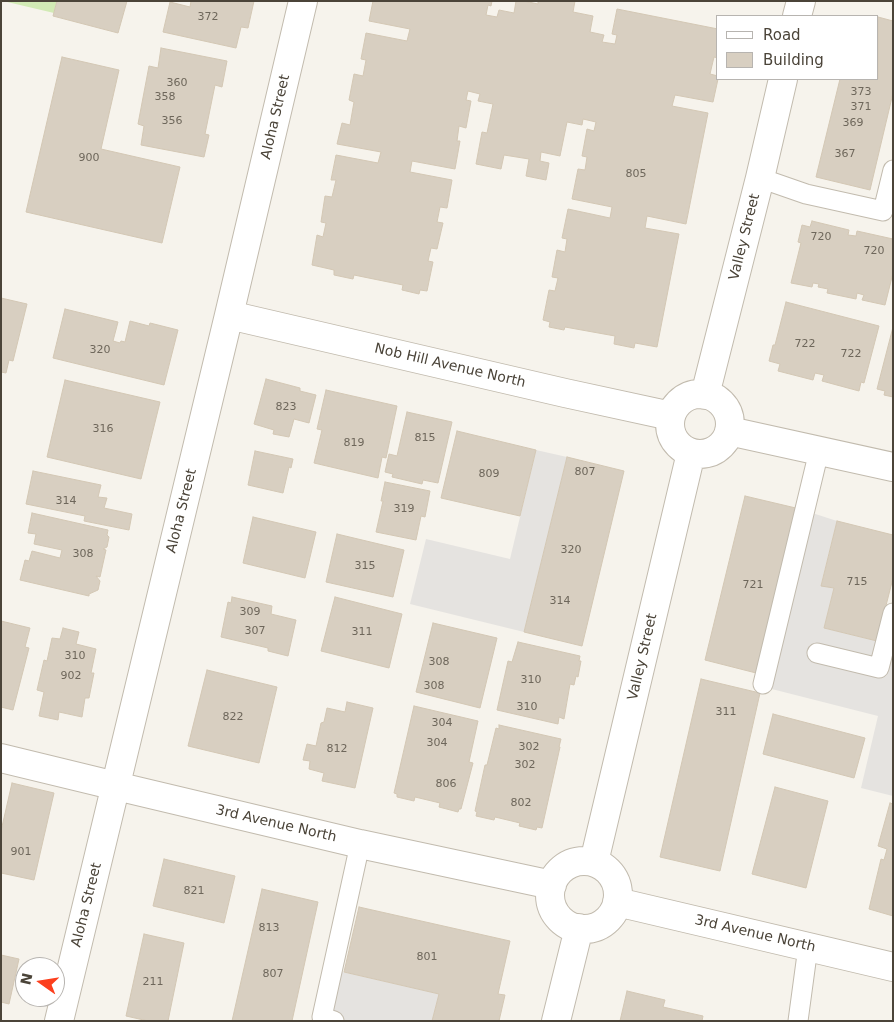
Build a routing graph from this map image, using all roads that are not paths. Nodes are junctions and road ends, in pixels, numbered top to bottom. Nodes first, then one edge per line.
1 (303, 1) edge
2 (801, 1) edge
3 (798, 15) edge
4 (783, 80) edge
5 (893, 170) edge
6 (760, 178) junction
7 (229, 315) junction
8 (705, 395) junction
9 (671, 416) junction
10 (729, 431) junction
11 (819, 451) junction
12 (691, 452) junction
13 (893, 467) edge
14 (893, 614) edge
15 (817, 653) dead end
16 (763, 684) dead end
17 (1, 758) edge
18 (116, 786) junction
19 (360, 844) junction
20 (594, 862) junction
21 (552, 885) junction
22 (617, 902) junction
23 (578, 928) junction
24 (808, 947) junction
25 (893, 966) edge
26 (59, 1021) edge
27 (334, 1021) edge
28 (556, 1021) edge
29 (798, 1021) edge

1 - 7 street, Aloha Street
2 - 3 street
4 - 6 street, Valley Street
5 - 6 lane
6 - 8 street, Valley Street
7 - 9 street, Nob Hill Avenue North
7 - 18 street, Aloha Street
8 - 9 street
8 - 10 street
9 - 12 street
10 - 11 street
10 - 12 street
11 - 13 street
11 - 16 lane
12 - 20 street, Valley Street
14 - 15 lane
17 - 18 street, 3rd Avenue North
18 - 19 street, 3rd Avenue North
18 - 26 street, Aloha Street
19 - 21 street, 3rd Avenue North
19 - 27 lane
20 - 21 street
20 - 22 street
21 - 23 street
22 - 23 street
22 - 24 street, 3rd Avenue North
23 - 28 street
24 - 25 street, 3rd Avenue North
24 - 29 lane

